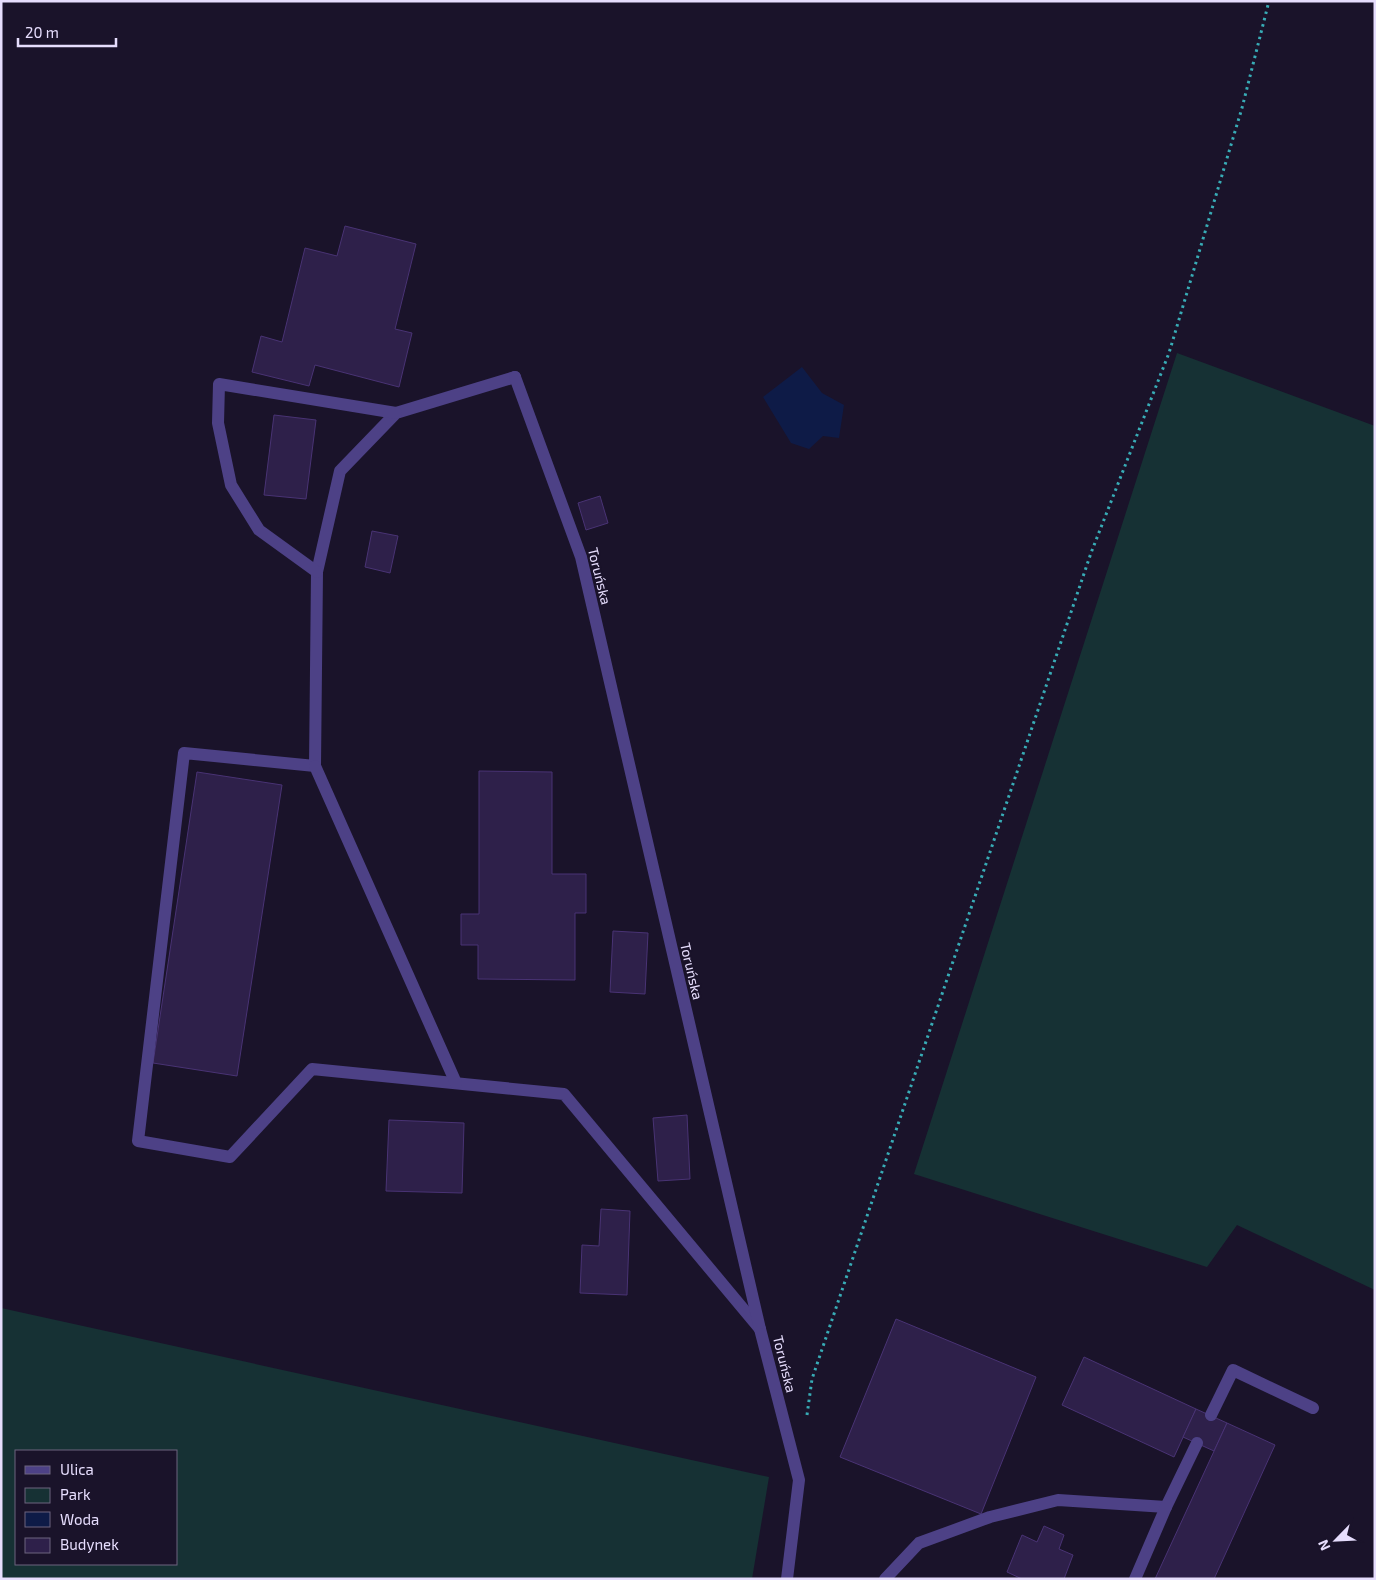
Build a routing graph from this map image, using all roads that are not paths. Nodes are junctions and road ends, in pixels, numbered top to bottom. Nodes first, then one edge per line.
1 (396, 413) junction
2 (317, 572) junction
3 (315, 766) junction
4 (456, 1083) junction
5 (760, 1329) junction
6 (1313, 1408) dead end
7 (1211, 1415) dead end
8 (1197, 1443) dead end
9 (1166, 1507) junction
10 (787, 1579) edge
11 (885, 1579) edge
12 (1135, 1579) edge

1 - 2 street
1 - 2 street
1 - 5 street, Toruńska
2 - 3 street
3 - 4 street
3 - 4 street
4 - 5 street
5 - 10 street, Toruńska
6 - 7 street
8 - 9 street
9 - 11 street
9 - 12 street

